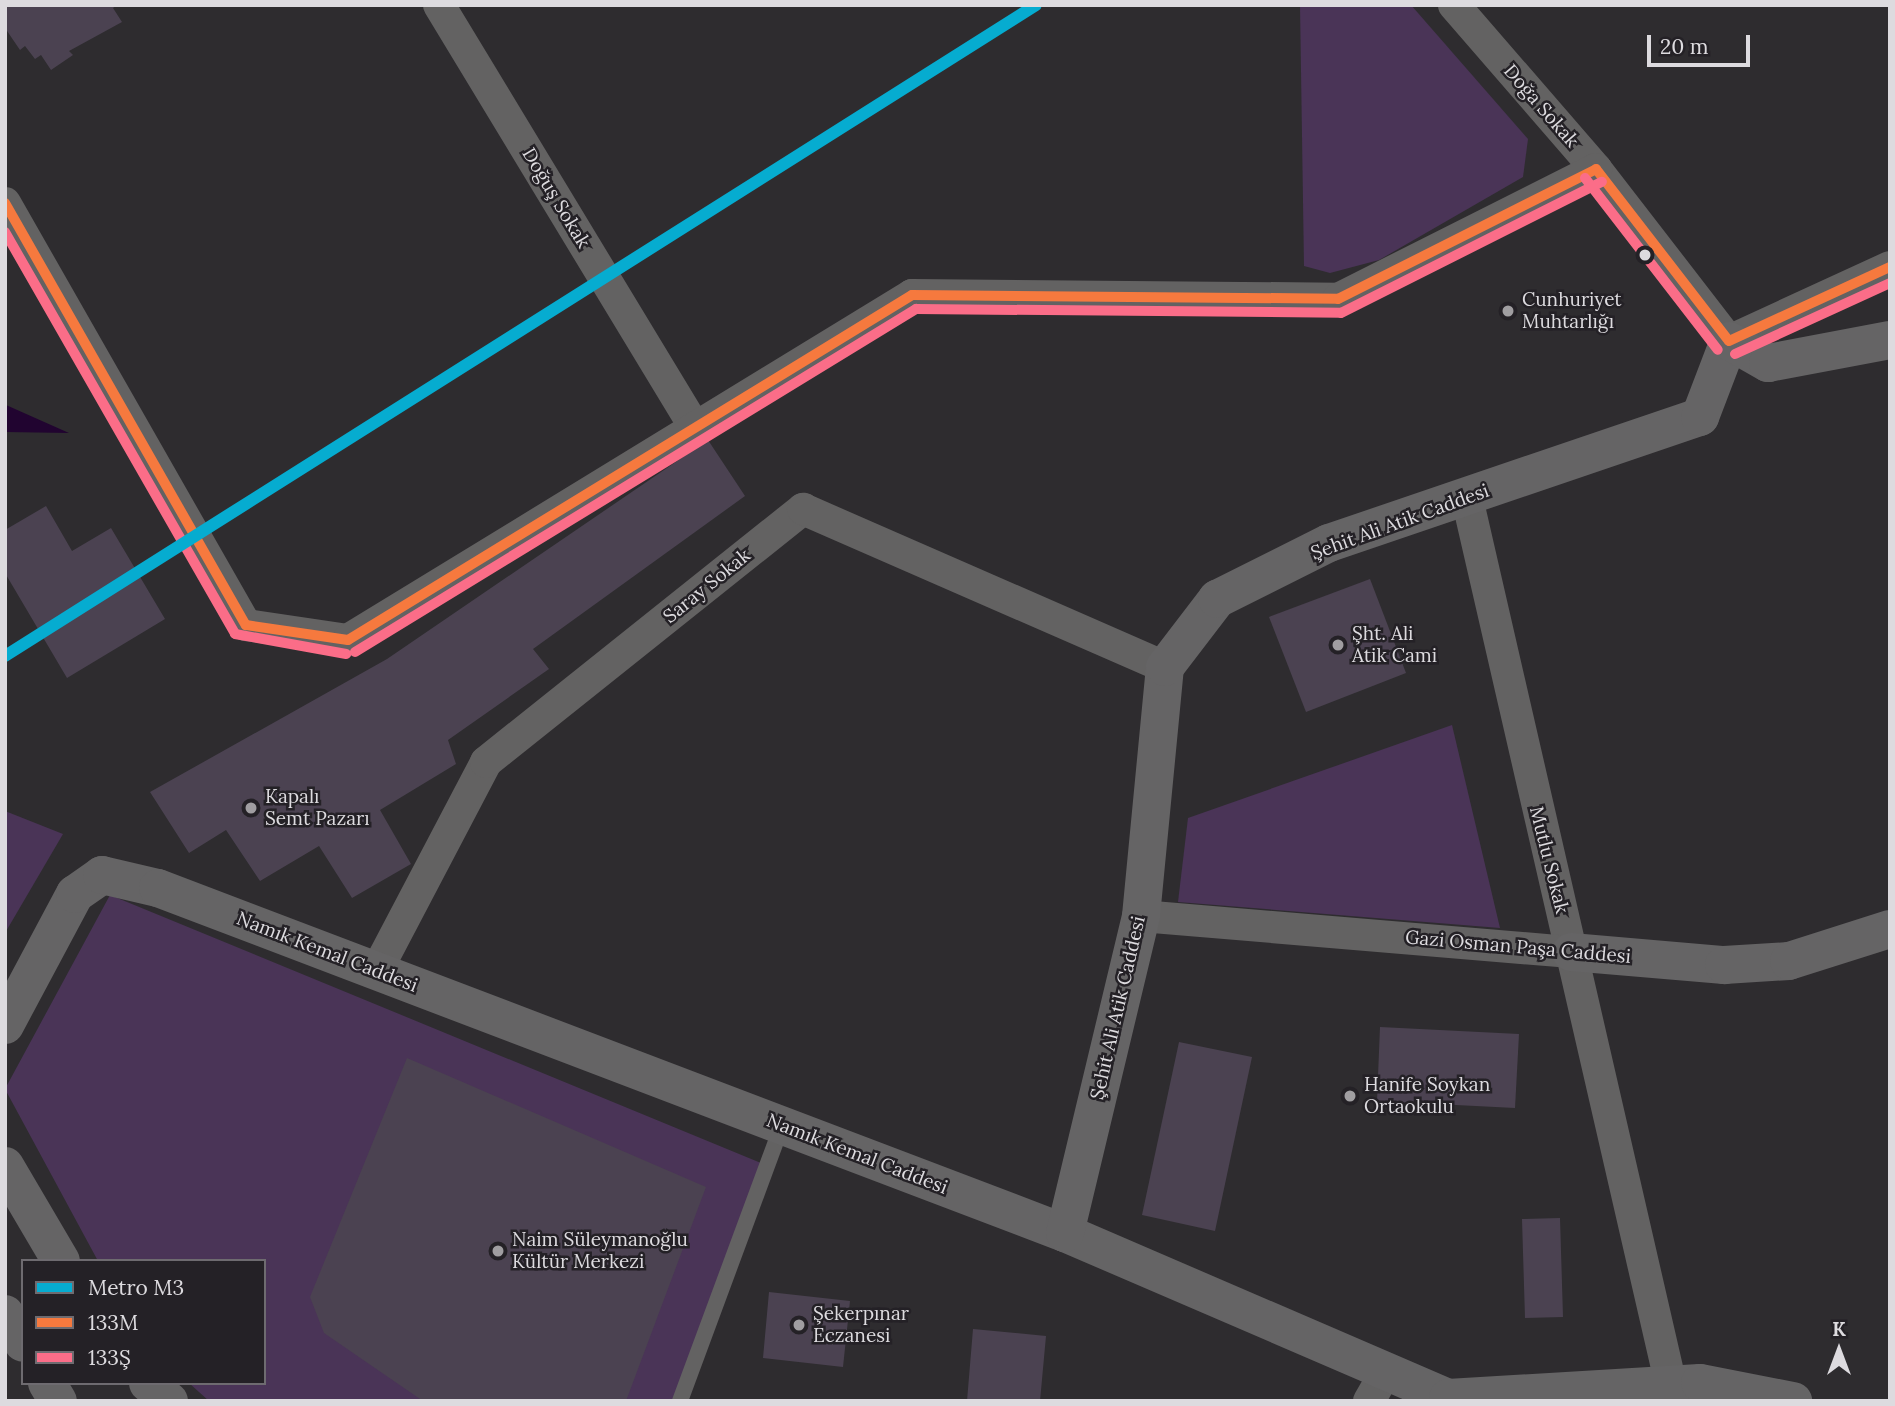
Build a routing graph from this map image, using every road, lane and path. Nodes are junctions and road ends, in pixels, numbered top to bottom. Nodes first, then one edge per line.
1 (439, 5) edge
2 (1454, 5) edge
3 (1596, 169) junction
4 (5, 203) edge
5 (1890, 267) edge
6 (1890, 340) edge
7 (1729, 341) junction
8 (695, 428) junction
9 (1467, 498) junction
10 (1165, 667) junction
11 (1141, 916) junction
12 (1890, 929) edge
13 (1571, 952) junction
14 (377, 970) junction
15 (5, 1025) edge
16 (782, 1125) junction
17 (5, 1166) edge
18 (1065, 1233) junction
19 (60, 1259) edge
20 (5, 1314) edge
21 (21, 1340) edge
22 (48, 1385) edge
23 (150, 1385) edge
24 (1671, 1385) junction
25 (1378, 1386) edge
26 (58, 1401) edge
27 (169, 1401) edge
28 (680, 1401) edge
29 (1793, 1401) edge

1 - 8 street, Doğuş Sokak
2 - 3 street, Doğa Sokak
3 - 7 street, Doğa Sokak
3 - 8 street
4 - 8 street
5 - 7 street
6 - 7 street
7 - 9 street, Şehit Ali Atik Caddesi
9 - 10 street, Şehit Ali Atik Caddesi
9 - 13 street, Mutlu Sokak
10 - 11 street, Şehit Ali Atik Caddesi
10 - 14 street, Saray Sokak
11 - 13 street, Gazi Osman Paşa Caddesi
11 - 18 street, Şehit Ali Atik Caddesi
12 - 13 street, Gazi Osman Paşa Caddesi
13 - 24 street, Mutlu Sokak
14 - 15 street, Namık Kemal Caddesi
14 - 16 street, Namık Kemal Caddesi
16 - 18 street, Namık Kemal Caddesi
16 - 28 lane
17 - 19 street
18 - 25 street, Namık Kemal Caddesi
20 - 21 street
22 - 26 street
23 - 27 street
24 - 25 street, Namık Kemal Caddesi
24 - 29 street, Namık Kemal Caddesi

